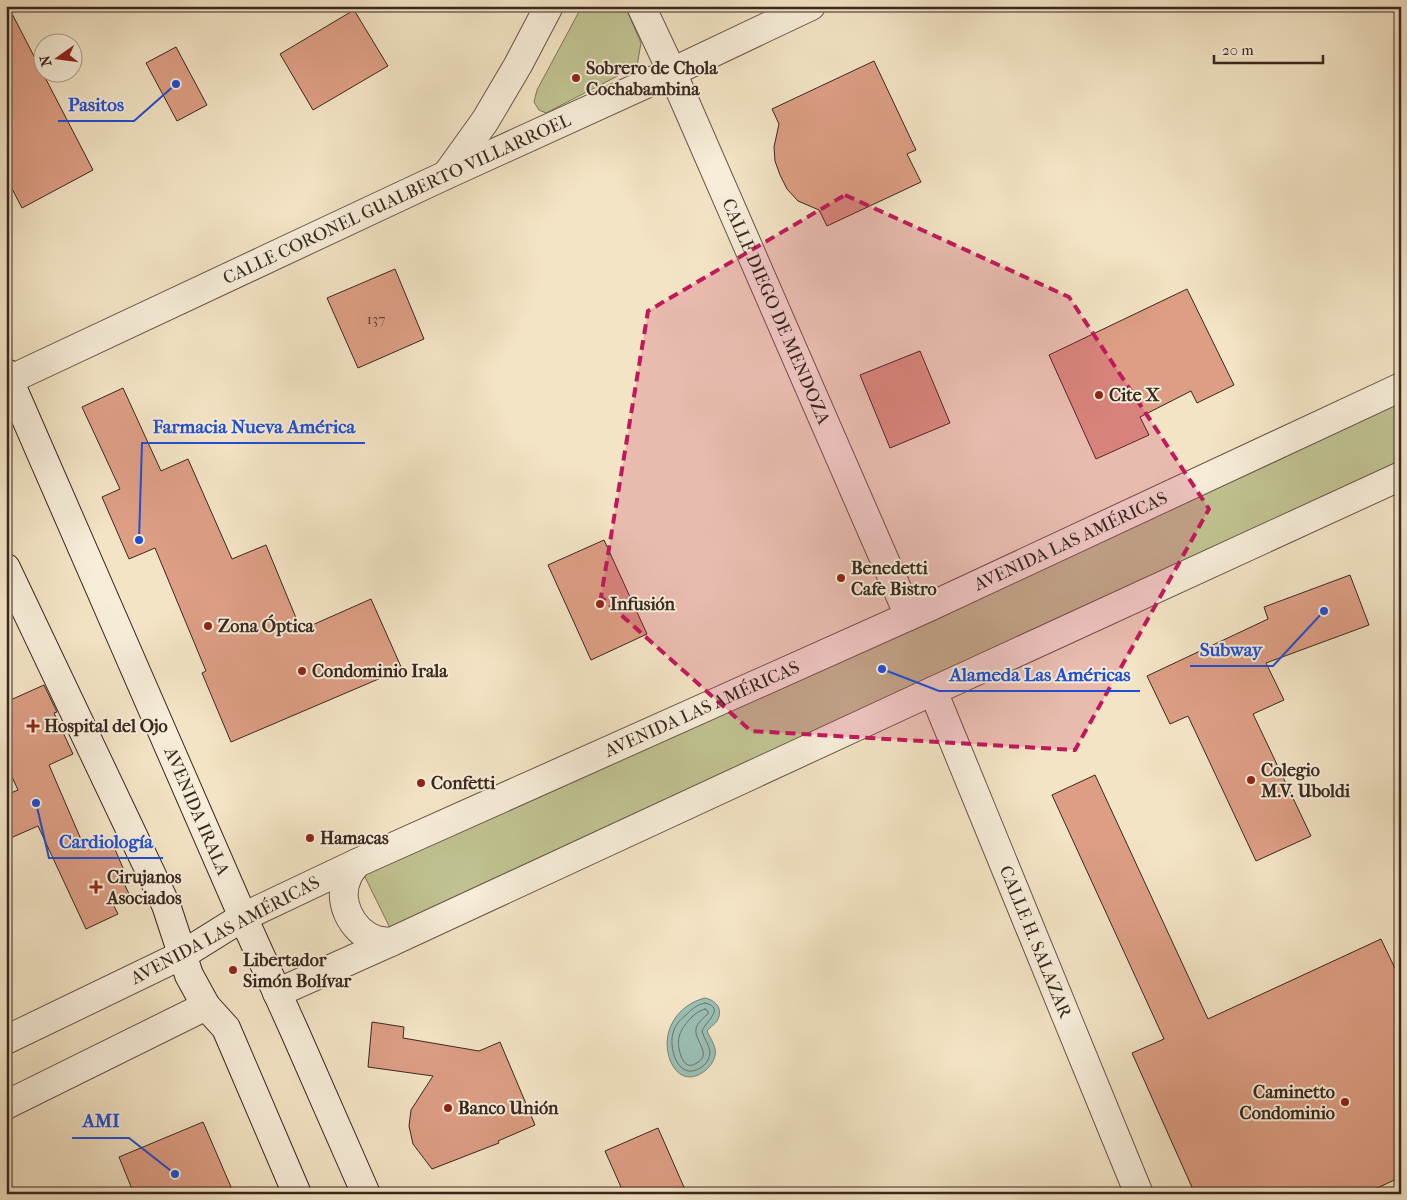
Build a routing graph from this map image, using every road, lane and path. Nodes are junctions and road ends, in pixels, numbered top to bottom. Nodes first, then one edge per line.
1 (549, 6) edge
2 (641, 6) edge
3 (811, 6) edge
4 (672, 72) junction
5 (446, 175) junction
6 (7, 378) edge
7 (1401, 386) edge
8 (1401, 476) edge
9 (6, 568) edge
10 (909, 616) junction
11 (933, 690) junction
12 (357, 863) junction
13 (243, 917) junction
14 (392, 942) junction
15 (182, 955) junction
16 (277, 993) junction
17 (206, 1006) junction
18 (6, 1040) edge
19 (6, 1105) edge
20 (297, 1194) edge
21 (366, 1194) edge
22 (1138, 1194) edge

1 - 5 street
2 - 4 street, CALLE DIEGO DE MENDOZA
3 - 4 street, CALLE CORONEL GUALBERTO VILLARROEL
4 - 5 street, CALLE CORONEL GUALBERTO VILLARROEL
4 - 10 street, CALLE DIEGO DE MENDOZA
5 - 6 street, CALLE CORONEL GUALBERTO VILLARROEL
6 - 13 street, AVENIDA IRALA
7 - 10 street, AVENIDA LAS AMÉRICAS
8 - 11 street
9 - 15 street
10 - 12 street, AVENIDA LAS AMÉRICAS
11 - 14 street
11 - 22 street, CALLE H. SALAZAR
12 - 13 street, AVENIDA LAS AMÉRICAS
12 - 14 street
13 - 15 street, AVENIDA LAS AMÉRICAS
13 - 16 street, AVENIDA IRALA
14 - 16 street
15 - 17 street
15 - 18 street, AVENIDA LAS AMÉRICAS
16 - 21 street, AVENIDA IRALA
17 - 19 street
17 - 20 street

